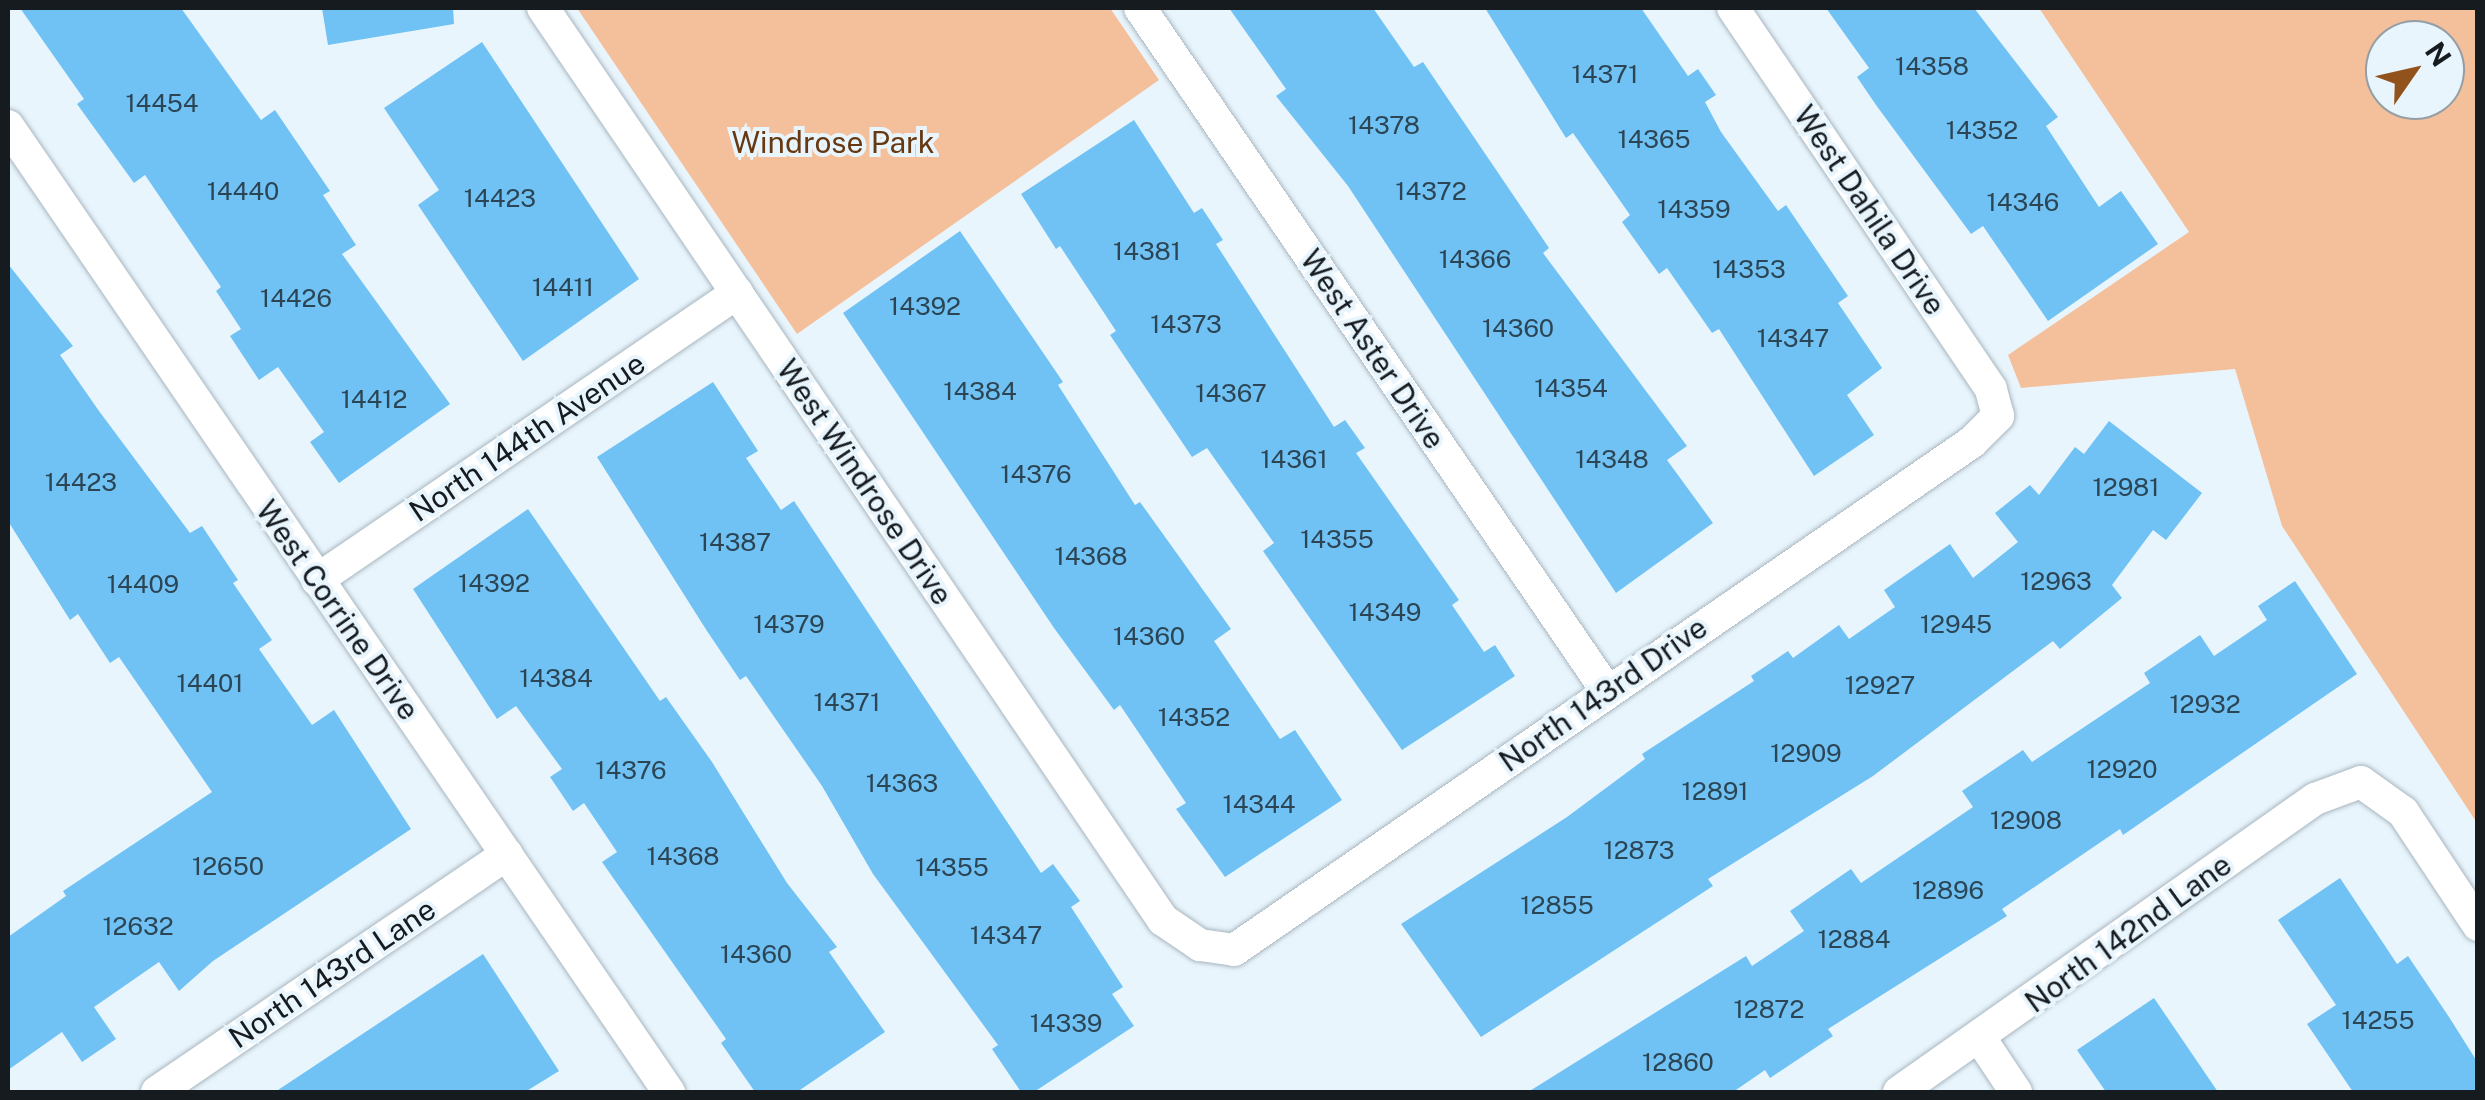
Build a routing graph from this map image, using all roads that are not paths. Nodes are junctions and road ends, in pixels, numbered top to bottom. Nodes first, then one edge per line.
1 (543, 8) edge
2 (1140, 8) edge
3 (1733, 8) edge
4 (8, 126) edge
5 (737, 293) junction
6 (1998, 416) joint
7 (317, 580) junction
8 (1606, 692) junction
9 (507, 854) junction
10 (2478, 925) edge
11 (1200, 945) joint
12 (1980, 1038) junction
13 (157, 1092) edge
14 (669, 1092) edge
15 (1898, 1092) edge
16 (2016, 1092) edge

1 - 5 street, West Windrose Drive
2 - 8 street, West Aster Drive
3 - 6 street, West Dahila Drive
4 - 7 street, West Corrine Drive
5 - 7 street, North 144th Avenue
5 - 11 street, West Windrose Drive
6 - 8 street, North 143rd Drive
7 - 9 street, West Corrine Drive
8 - 11 street, North 143rd Drive
9 - 13 street, North 143rd Lane
9 - 14 street, West Corrine Drive
10 - 12 street, North 142nd Lane
12 - 15 street, North 142nd Lane
12 - 16 street

